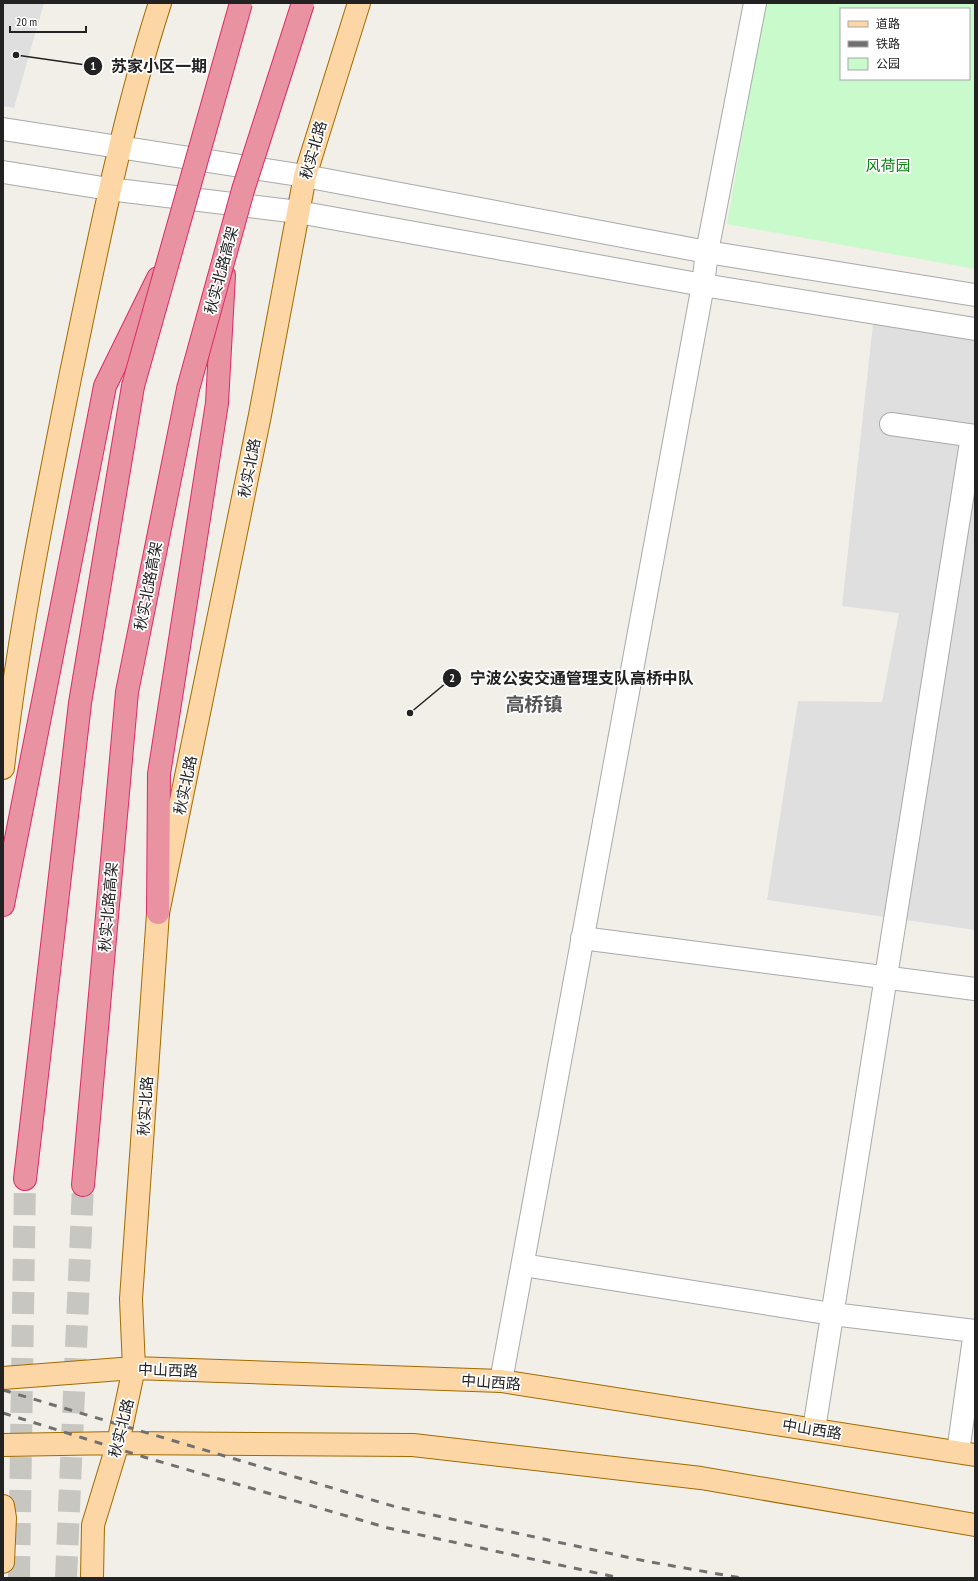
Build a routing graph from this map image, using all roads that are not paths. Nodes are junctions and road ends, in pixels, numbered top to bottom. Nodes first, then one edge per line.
1 (160, 3) edge
2 (241, 3) edge
3 (303, 3) edge
4 (359, 3) edge
5 (755, 3) edge
6 (3, 129) edge
7 (120, 148) junction
8 (3, 172) edge
9 (305, 176) junction
10 (109, 189) junction
11 (298, 212) junction
12 (172, 249) junction
13 (707, 252) junction
14 (226, 254) junction
15 (703, 285) junction
16 (975, 295) edge
17 (975, 329) edge
18 (891, 424) dead end
19 (973, 436) edge
20 (3, 768) edge
21 (3, 905) edge
22 (158, 913) junction
23 (582, 938) junction
24 (884, 977) junction
25 (975, 989) edge
26 (25, 1179) tunnel mouth
27 (83, 1185) tunnel mouth
28 (522, 1265) junction
29 (832, 1314) junction
30 (975, 1331) edge
31 (134, 1368) junction
32 (3, 1378) edge
33 (501, 1381) junction
34 (814, 1429) junction
35 (118, 1443) junction
36 (3, 1445) edge
37 (966, 1454) edge
38 (3, 1506) edge
39 (975, 1525) edge
40 (3, 1562) edge
41 (92, 1578) edge

1 - 7 main road
2 - 12 highway, bridge
3 - 14 highway, 秋实北路高架, bridge
4 - 9 main road, 秋实北路
5 - 13 street
6 - 7 street
7 - 9 street
7 - 10 main road
8 - 10 street
9 - 11 main road, 秋实北路
9 - 13 street
10 - 11 street
10 - 20 main road
11 - 15 street
11 - 22 main road, 秋实北路
12 - 21 highway, bridge
12 - 26 highway, bridge
13 - 15 street
13 - 16 street
14 - 22 highway, bridge
14 - 27 highway, 秋实北路高架, bridge
15 - 17 street
15 - 23 street
18 - 19 street
19 - 24 street
22 - 31 main road, 秋实北路
23 - 24 street
23 - 28 street
24 - 25 street
24 - 29 street
28 - 29 street
28 - 33 street
29 - 30 street
29 - 34 street
30 - 37 street
31 - 32 main road, 中山西路
31 - 33 main road, 中山西路
31 - 35 main road, 秋实北路
33 - 34 main road, 中山西路
34 - 37 main road, 中山西路
35 - 36 main road
35 - 39 main road
35 - 41 main road, 秋实北路
38 - 40 main road

